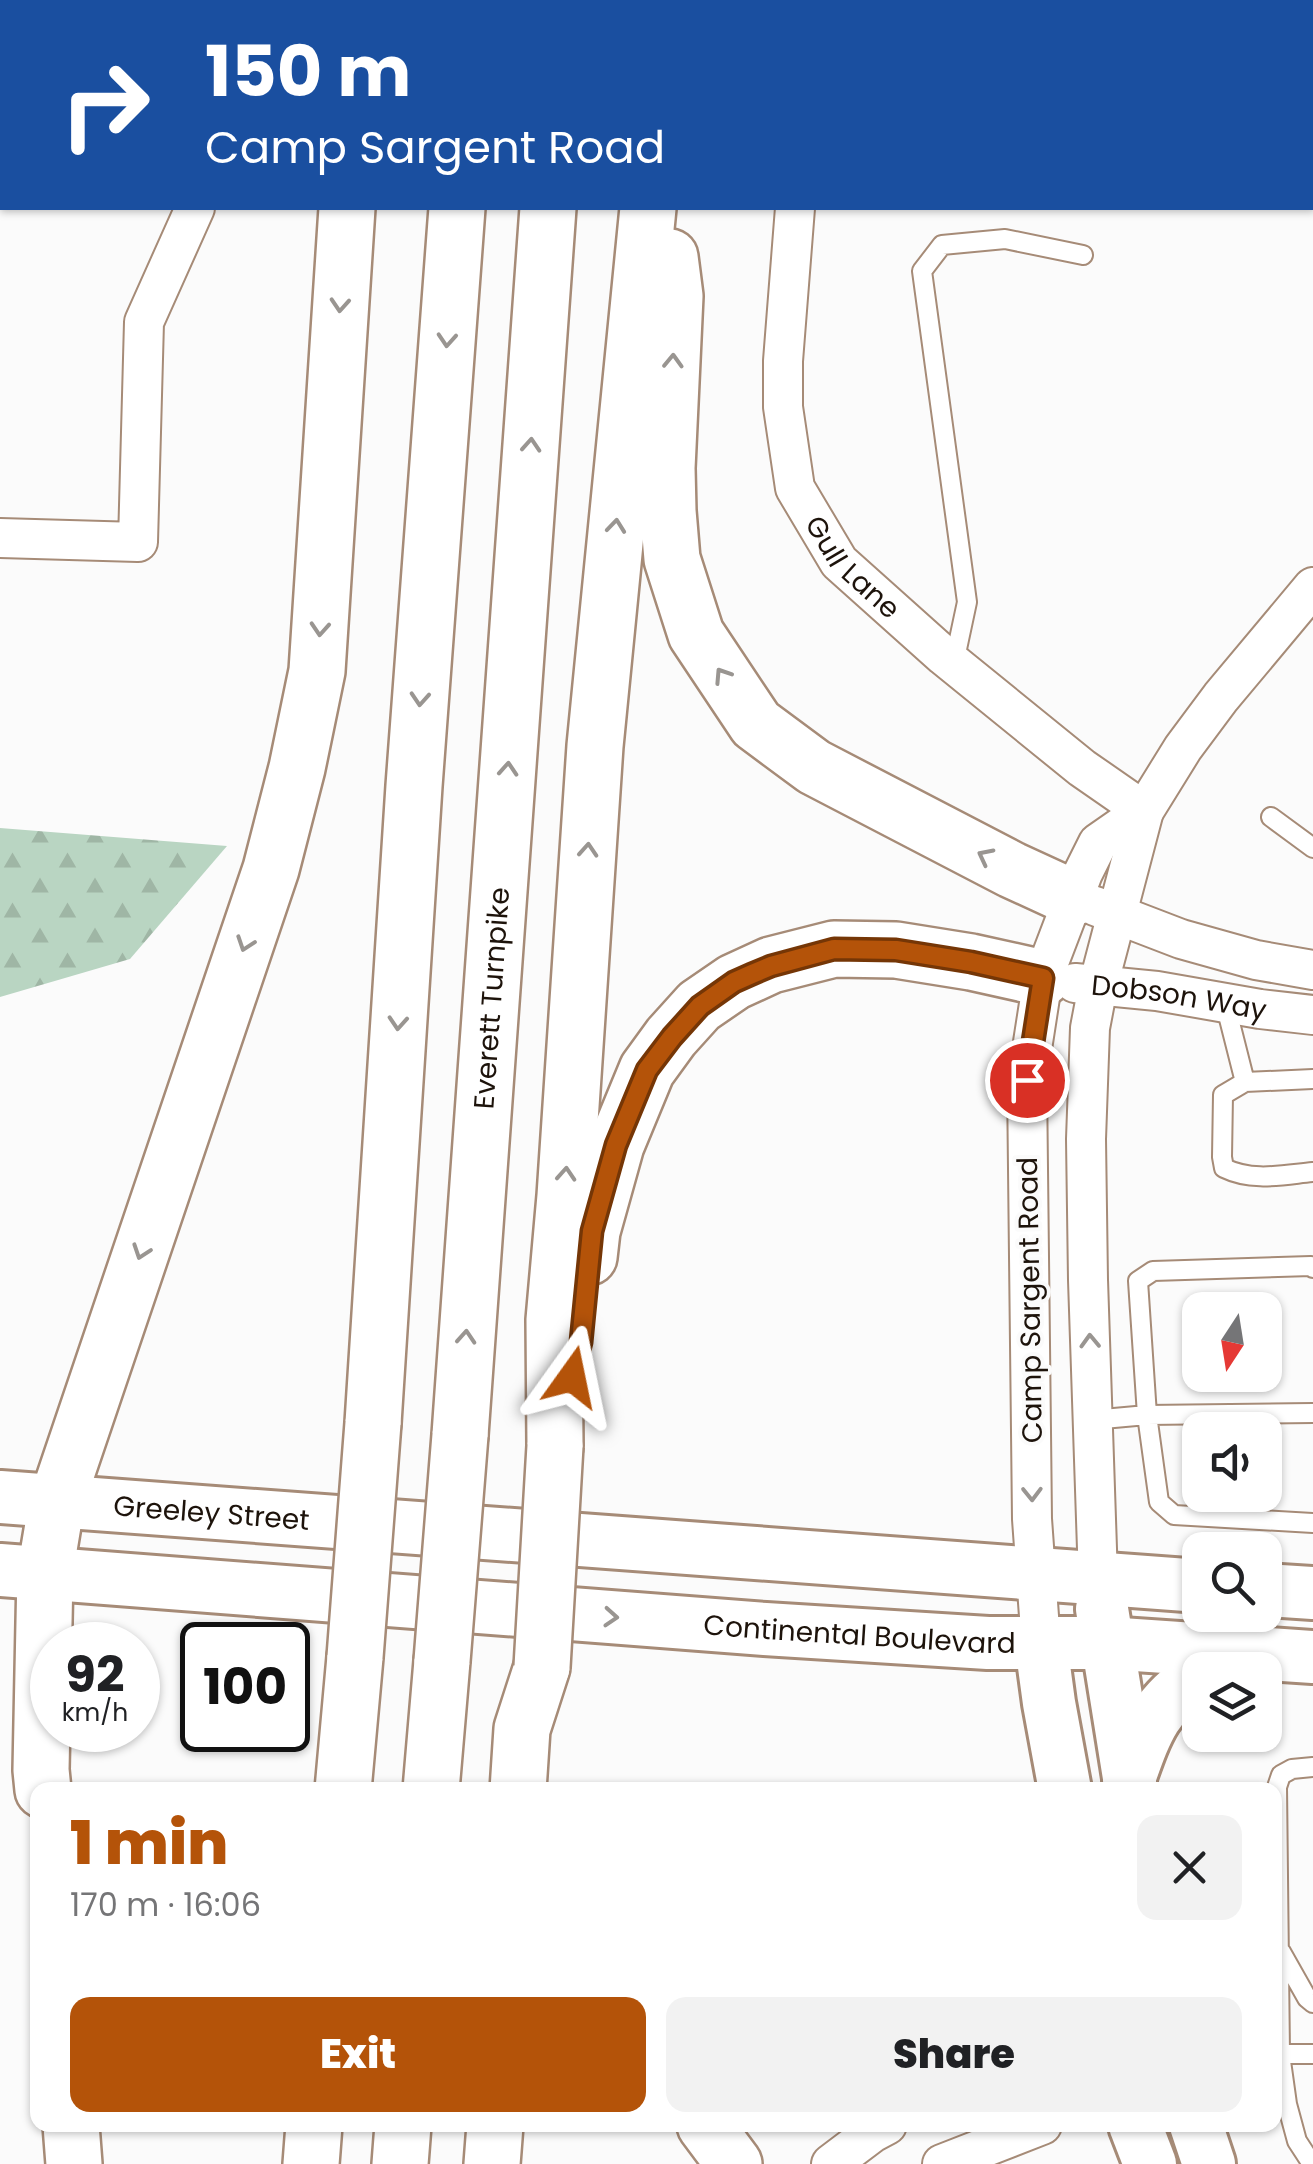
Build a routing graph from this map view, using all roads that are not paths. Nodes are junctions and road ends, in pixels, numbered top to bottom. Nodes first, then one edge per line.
1 (194, 210) edge
2 (346, 210) edge
3 (457, 210) edge
4 (548, 210) edge
5 (648, 210) edge
6 (664, 210) edge
7 (796, 210) edge
8 (1083, 255) dead end
9 (0, 538) edge
10 (1313, 587) edge
11 (954, 663) junction
12 (1144, 811) junction
13 (1271, 817) dead end
14 (1313, 848) edge
15 (1094, 906) junction
16 (1313, 970) edge
17 (1043, 978) junction
18 (1098, 986) junction
19 (1224, 1004) junction
20 (1313, 1015) edge
21 (1313, 1079) edge
22 (1245, 1082) junction
23 (1313, 1172) edge
24 (1313, 1268) edge
25 (1313, 1412) edge
26 (1147, 1415) junction
27 (1092, 1420) junction
28 (555, 1446) junction
29 (0, 1497) edge
30 (57, 1501) junction
31 (1313, 1523) edge
32 (22, 1572) edge
33 (1035, 1575) junction
34 (1098, 1578) junction
35 (1182, 1585) edge
36 (1282, 1591) edge
37 (1313, 1593) edge
38 (1041, 1644) junction
39 (1106, 1644) junction
40 (1182, 1655) edge
41 (1313, 1658) edge
42 (1282, 1659) edge
43 (542, 1667) junction
44 (1182, 1687) edge
45 (0, 1691) edge
46 (1313, 1767) edge
47 (42, 1780) edge
48 (344, 1782) edge
49 (432, 1782) edge
50 (519, 1782) edge
51 (551, 1782) edge
52 (1064, 1782) edge
53 (1130, 1782) edge
54 (1131, 1782) edge
55 (1279, 1782) edge
56 (1282, 1954) edge
57 (1313, 2003) edge
58 (1282, 2054) edge
59 (1313, 2054) edge
60 (1282, 2079) edge
61 (72, 2132) edge
62 (313, 2132) edge
63 (402, 2132) edge
64 (494, 2132) edge
65 (709, 2132) edge
66 (874, 2132) edge
67 (1024, 2132) edge
68 (1138, 2132) edge
69 (1198, 2132) edge
70 (74, 2164) edge
71 (311, 2164) edge
72 (400, 2164) edge
73 (492, 2164) edge
74 (734, 2164) edge
75 (832, 2164) edge
76 (942, 2164) edge
77 (1150, 2164) edge
78 (1209, 2164) edge
79 (1312, 2164) edge

1 - 9 street
2 -> 30 highway
3 -> 48 highway, bridge
49 -> 4 highway, Everett Turnpike, bridge
28 -> 5 highway
15 -> 6 highway
7 - 11 street, Gull Lane
8 - 11 lane
10 - 12 street, Camp Sargent Road
11 - 12 street, Gull Lane
12 - 15 street, Camp Sargent Road
13 - 14 lane
15 - 16 street, Dobson Way
15 - 17 street, Camp Sargent Road
15 - 18 street, Camp Sargent Road
17 - 18 street, Dobson Way
17 - 28 highway
17 -> 33 street, Camp Sargent Road
18 - 19 street, Dobson Way
27 -> 18 street, Camp Sargent Road
19 - 20 street, Dobson Way
19 - 22 lane
21 - 22 lane
22 - 23 lane
24 - 26 lane
25 - 26 lane
26 - 27 lane
26 - 31 lane
27 - 34 street, Camp Sargent Road
28 - 43 highway, bridge
29 - 30 main road, Greeley Street
30 - 32 highway
30 - 33 main road, Greeley Street
32 -> 38 main road, Continental Boulevard
32 - 47 highway
33 - 34 main road
33 - 38 street, Camp Sargent Road
34 - 35 main road
34 - 39 main road
36 - 37 main road
38 - 39 main road, Continental Boulevard
38 - 52 main road
39 - 40 main road, Continental Boulevard
39 - 53 main road
41 - 42 main road, Continental Boulevard
43 - 50 highway
43 - 51 highway
44 - 54 main road
45 - 47 highway
46 - 55 lane
56 - 57 lane
58 - 59 lane
60 - 79 lane
61 - 70 highway
62 - 71 highway
63 - 72 highway
64 - 73 highway
65 - 74 highway
66 - 75 street
67 - 76 street
68 - 77 main road
69 - 78 main road

